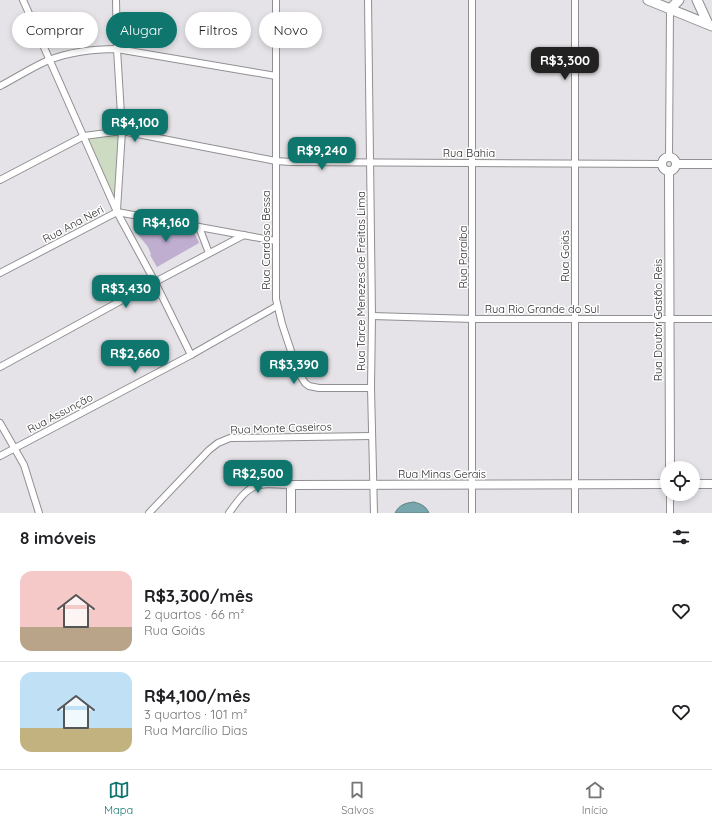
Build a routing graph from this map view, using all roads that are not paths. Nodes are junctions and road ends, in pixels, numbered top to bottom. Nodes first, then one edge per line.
1 (24, 0) edge
2 (116, 0) edge
3 (276, 0) edge
4 (368, 0) edge
5 (472, 0) edge
6 (575, 0) edge
7 (648, 0) edge
8 (679, 0) edge
9 (696, 0) edge
10 (670, 9) junction
11 (710, 25) edge
12 (117, 49) junction
13 (50, 60) junction
14 (276, 76) junction
15 (0, 86) edge
16 (122, 131) junction
17 (84, 136) junction
18 (670, 158) junction
19 (276, 161) junction
20 (369, 163) junction
21 (575, 163) junction
22 (472, 164) junction
23 (663, 164) junction
24 (676, 164) junction
25 (712, 164) edge
26 (669, 171) junction
27 (0, 180) edge
28 (117, 212) junction
29 (199, 227) junction
30 (244, 235) junction
31 (276, 241) junction
32 (209, 253) junction
33 (0, 273) edge
34 (155, 282) junction
35 (277, 306) junction
36 (372, 316) junction
37 (473, 319) junction
38 (575, 319) junction
39 (669, 319) junction
40 (712, 319) edge
41 (191, 355) junction
42 (0, 367) edge
43 (371, 388) junction
44 (0, 424) edge
45 (372, 436) junction
46 (15, 449) junction
47 (0, 456) edge
48 (670, 461) edge
49 (472, 484) junction
50 (660, 484) edge
51 (700, 484) edge
52 (712, 484) edge
53 (291, 485) junction
54 (574, 485) junction
55 (374, 486) junction
56 (670, 501) edge
57 (39, 513) edge
58 (149, 513) edge
59 (229, 513) edge
60 (290, 513) edge
61 (374, 513) edge
62 (472, 513) edge
63 (575, 513) edge
64 (670, 513) edge

1 - 13 street
2 - 12 street
3 - 14 street, Rua Cardoso Bessa
4 - 20 street, Rua Tarce Menezes de Freitas Lima
5 - 22 street, Rua Paraíba
6 - 21 street, Rua Goiás
7 - 10 main road
8 - 10 main road
9 - 11 main road
10 - 11 main road
10 - 18 street
12 - 13 street
12 - 14 street
12 - 16 street
13 - 15 street
13 - 17 street
14 - 19 street, Rua Cardoso Bessa
16 - 17 street, Rua Bahia
16 - 19 street, Rua Bahia
16 - 28 street
17 - 27 street
17 - 28 street
18 - 23 street
18 - 24 street
19 - 20 street, Rua Bahia
19 - 31 street, Rua Cardoso Bessa
20 - 22 street, Rua Bahia
20 - 36 street, Rua Tarce Menezes de Freitas Lima
21 - 22 street, Rua Bahia
21 - 23 street, Rua Bahia
21 - 38 street, Rua Goiás
22 - 37 street, Rua Paraíba
23 - 26 street
24 - 25 street
24 - 26 street
26 - 39 street, Rua Doutor Gastão Reis
28 - 29 street, Rua Ana Neri
28 - 33 street, Rua Ana Neri
28 - 34 street
29 - 30 street, Rua Ana Neri
29 - 32 street
30 - 31 street, Rua Ana Neri
30 - 32 street
31 - 35 street, Rua Cardoso Bessa
32 - 34 street
34 - 41 street
34 - 42 street
35 - 41 street, Rua Assunção
35 - 43 street, Rua Cardoso Bessa
36 - 37 street, Rua Rio Grande do Sul
36 - 43 street, Rua Tarce Menezes de Freitas Lima
37 - 38 street, Rua Rio Grande do Sul
37 - 49 street, Rua Paraíba
38 - 39 street, Rua Rio Grande do Sul
38 - 54 street, Rua Goiás
39 - 40 street, Rua Rio Grande do Sul
39 - 48 street, Rua Doutor Gastão Reis
41 - 46 street, Rua Assunção
43 - 45 street, Rua Tarce Menezes de Freitas Lima
44 - 46 street
45 - 55 street, Rua Tarce Menezes de Freitas Lima
45 - 58 street, Rua Monte Caseiros
46 - 47 street, Rua Assunção
46 - 57 street
49 - 54 street, Rua Minas Gerais
49 - 55 street, Rua Minas Gerais
49 - 62 street, Rua Paraíba
50 - 54 street, Rua Minas Gerais
51 - 52 street
53 - 55 street, Rua Minas Gerais
53 - 59 street, Rua Minas Gerais
53 - 60 street
54 - 63 street, Rua Goiás
55 - 61 street, Rua Tarce Menezes de Freitas Lima
56 - 64 street

